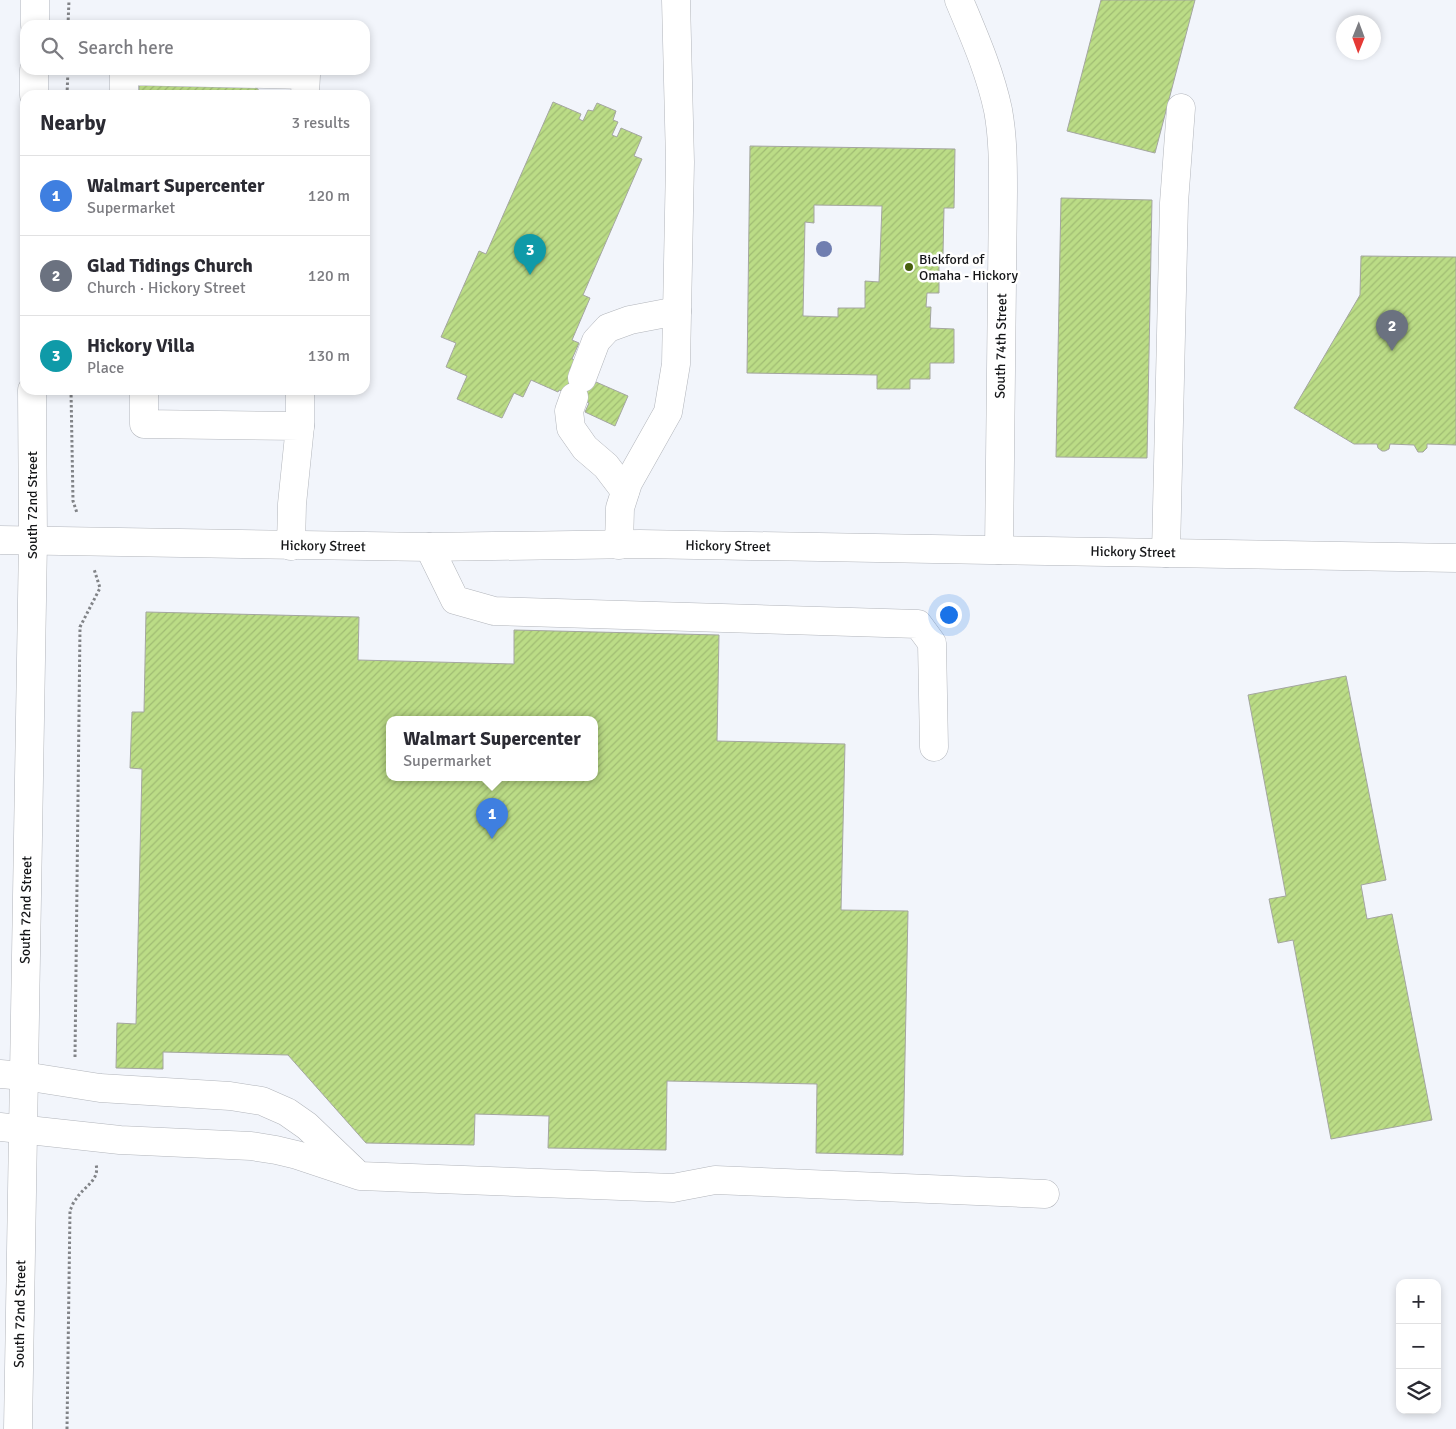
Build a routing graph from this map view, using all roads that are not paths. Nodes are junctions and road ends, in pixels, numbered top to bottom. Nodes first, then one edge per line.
1 (35, 0) edge
2 (676, 0) edge
3 (960, 0) edge
4 (35, 20) edge
5 (34, 75) edge
6 (124, 75) edge
7 (306, 75) edge
8 (34, 90) edge
9 (124, 90) edge
10 (305, 90) edge
11 (1181, 108) dead end
12 (677, 311) junction
13 (32, 395) edge
14 (144, 395) edge
15 (300, 395) edge
16 (300, 426) junction
17 (625, 491) junction
18 (0, 540) edge
19 (33, 541) junction
20 (619, 545) junction
21 (292, 546) junction
22 (429, 548) junction
23 (999, 550) junction
24 (1166, 552) junction
25 (1456, 558) edge
26 (934, 747) dead end
27 (12, 1075) edge
28 (12, 1128) edge
29 (360, 1176) junction
30 (1045, 1194) dead end
31 (18, 1429) edge

1 - 4 street
2 - 12 street
3 - 23 street, South 74th Street
5 - 8 street
6 - 9 street
7 - 10 street
11 - 24 street
12 - 17 street
12 - 17 street
13 - 19 street, South 72nd Street
14 - 16 street
15 - 16 street
16 - 21 street
17 - 20 street
18 - 19 street, Hickory Street
19 - 21 street, Hickory Street
19 - 27 street, South 72nd Street
20 - 22 street, Hickory Street
20 - 23 street, Hickory Street
21 - 22 street, Hickory Street
22 - 26 street
23 - 24 street, Hickory Street
24 - 25 street, Hickory Street
27 - 28 street, South 72nd Street
27 - 29 street
28 - 29 street
28 - 31 street, South 72nd Street
29 - 30 street

